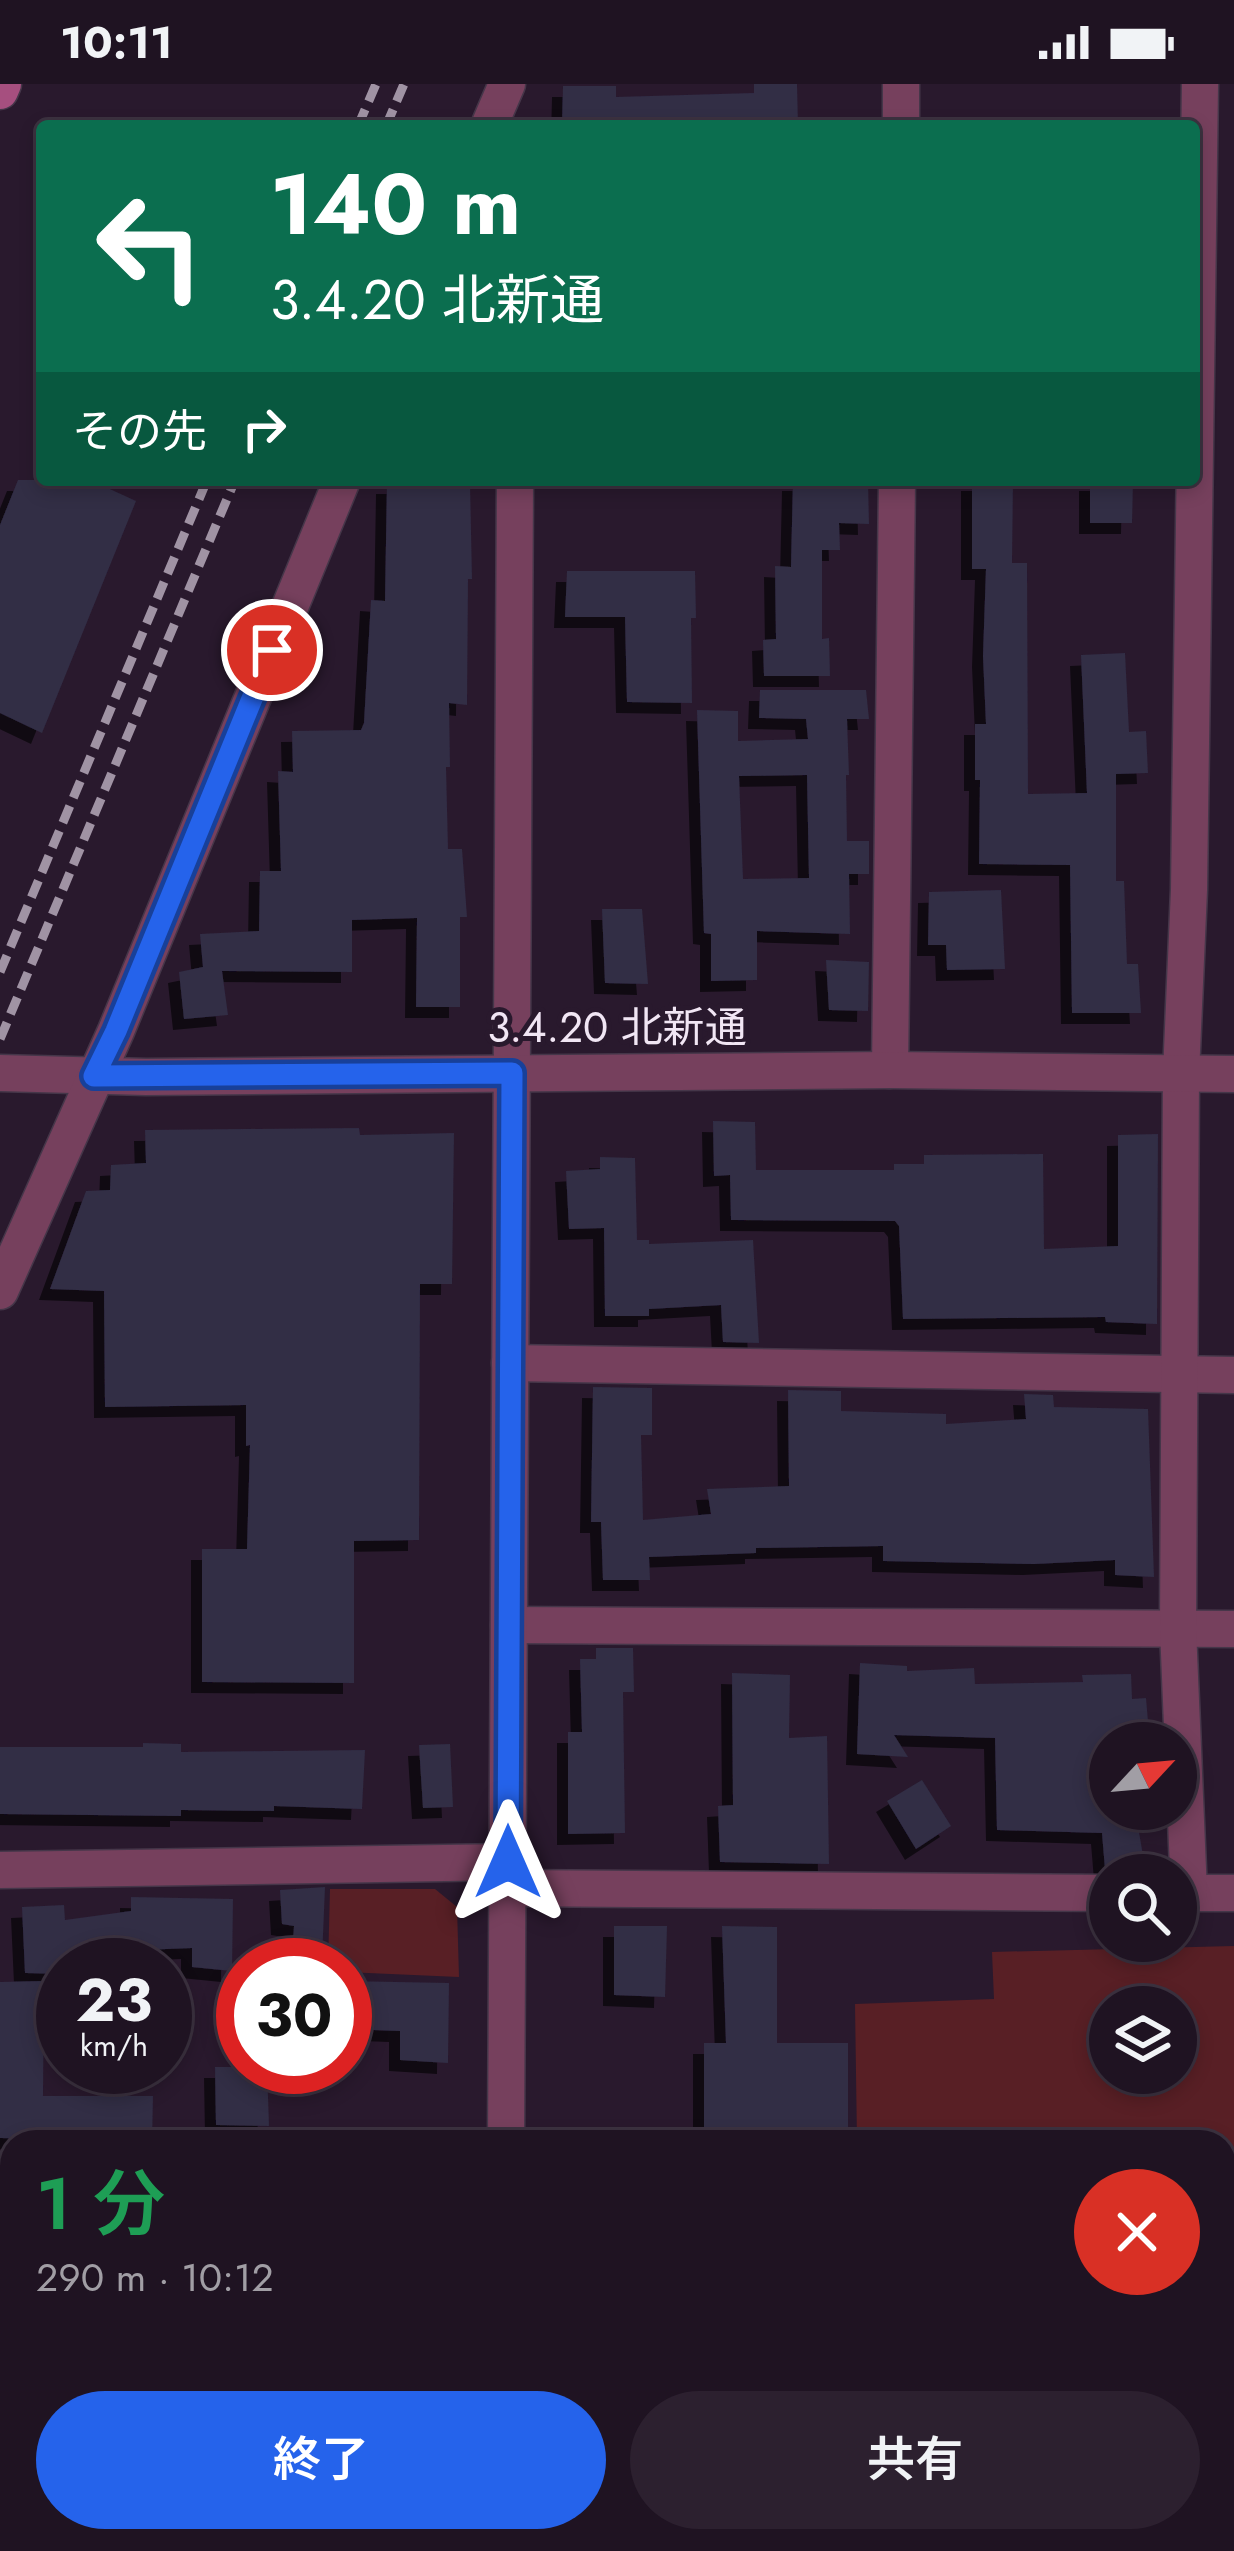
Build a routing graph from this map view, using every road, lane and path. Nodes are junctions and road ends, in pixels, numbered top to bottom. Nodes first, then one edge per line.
1 (507, 84) edge
2 (902, 84) edge
3 (1200, 84) edge
4 (492, 120) edge
5 (901, 120) edge
6 (1199, 120) edge
7 (340, 486) edge
8 (514, 486) edge
9 (897, 486) edge
10 (1193, 486) edge
11 (890, 1070) junction
12 (0, 1073) edge
13 (512, 1073) junction
14 (1181, 1074) junction
15 (1234, 1074) edge
16 (94, 1076) junction
17 (0, 1291) edge
18 (510, 1363) junction
19 (1182, 1375) junction
20 (1234, 1375) edge
21 (509, 1625) junction
22 (1178, 1629) junction
23 (1234, 1629) edge
24 (1182, 1854) edge
25 (0, 1870) edge
26 (508, 1875) junction
27 (1089, 1892) edge
28 (1197, 1893) edge
29 (1234, 1893) edge
30 (506, 2130) edge

1 - 4 street
2 - 5 street
3 - 6 street
7 - 16 street
8 - 13 street
9 - 11 street
10 - 14 street
11 - 13 street, 3.4.20 北新通
11 - 14 street, 3.4.20 北新通
12 - 16 street, 3.4.20 北新通
13 - 16 street, 3.4.20 北新通
13 - 18 street
14 - 15 street, 3.4.20 北新通
14 - 19 street
16 - 17 street
18 - 19 street
18 - 21 street
19 - 20 street
19 - 22 street
21 - 22 street
21 - 26 street
22 - 23 street
22 - 24 street
25 - 26 street
26 - 27 street
26 - 30 street
28 - 29 street

